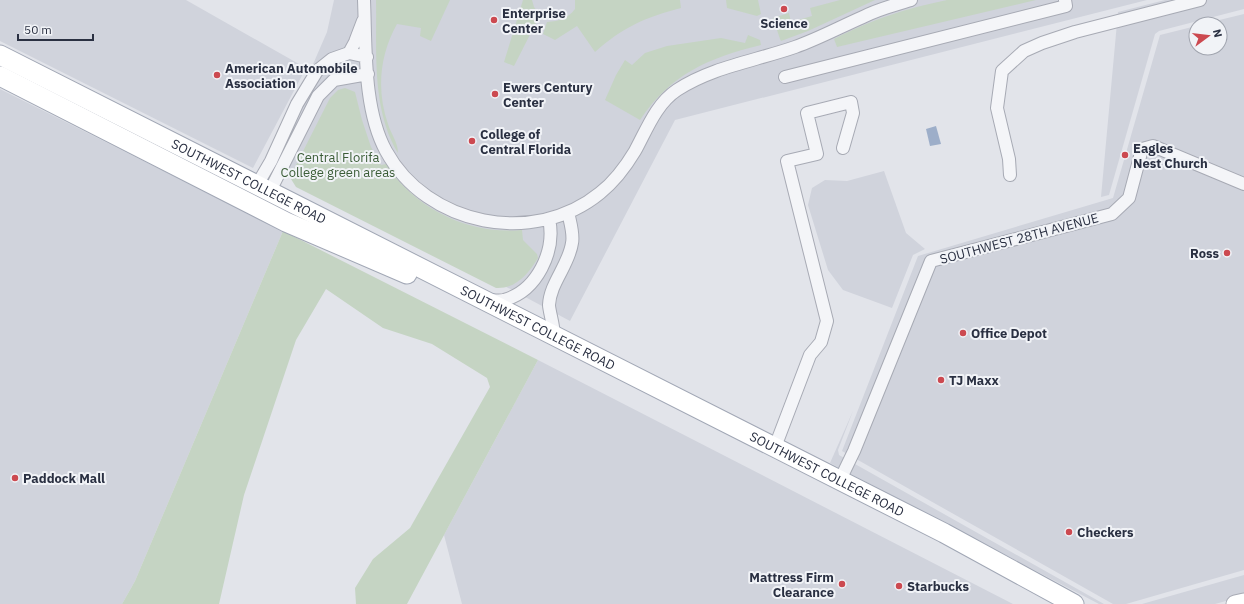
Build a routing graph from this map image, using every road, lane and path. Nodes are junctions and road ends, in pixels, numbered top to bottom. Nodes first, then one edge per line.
1 (364, 0) edge
2 (911, 0) edge
3 (1065, 0) edge
4 (1200, 0) edge
5 (365, 16) junction
6 (349, 53) junction
7 (0, 55) edge
8 (367, 57) junction
9 (368, 74) junction
10 (0, 76) edge
11 (785, 77) dead end
12 (308, 88) junction
13 (318, 96) junction
14 (843, 148) dead end
15 (1010, 175) dead end
16 (1244, 184) edge
17 (264, 188) junction
18 (568, 212) junction
19 (550, 219) junction
20 (485, 300) junction
21 (554, 335) junction
22 (775, 447) junction
23 (840, 480) junction
24 (1244, 602) edge
25 (1047, 604) edge
26 (1074, 604) edge
27 (1236, 604) edge

1 - 5 street
2 - 18 street
3 - 11 street
4 - 15 street
5 - 6 street
5 - 8 street
6 - 8 street
6 - 12 street
7 - 17 main road, SOUTHWEST COLLEGE ROAD
8 - 9 street
9 - 13 street
9 - 19 street
10 - 25 main road, SOUTHWEST COLLEGE ROAD
12 - 13 street
12 - 17 street
13 - 17 street
14 - 22 street
16 - 23 street, SOUTHWEST 28TH AVENUE
17 - 20 main road, SOUTHWEST COLLEGE ROAD
18 - 19 street
18 - 21 street
19 - 20 street
20 - 21 main road, SOUTHWEST COLLEGE ROAD
21 - 22 main road, SOUTHWEST COLLEGE ROAD
22 - 23 main road, SOUTHWEST COLLEGE ROAD
23 - 26 main road, SOUTHWEST COLLEGE ROAD
24 - 27 main road

